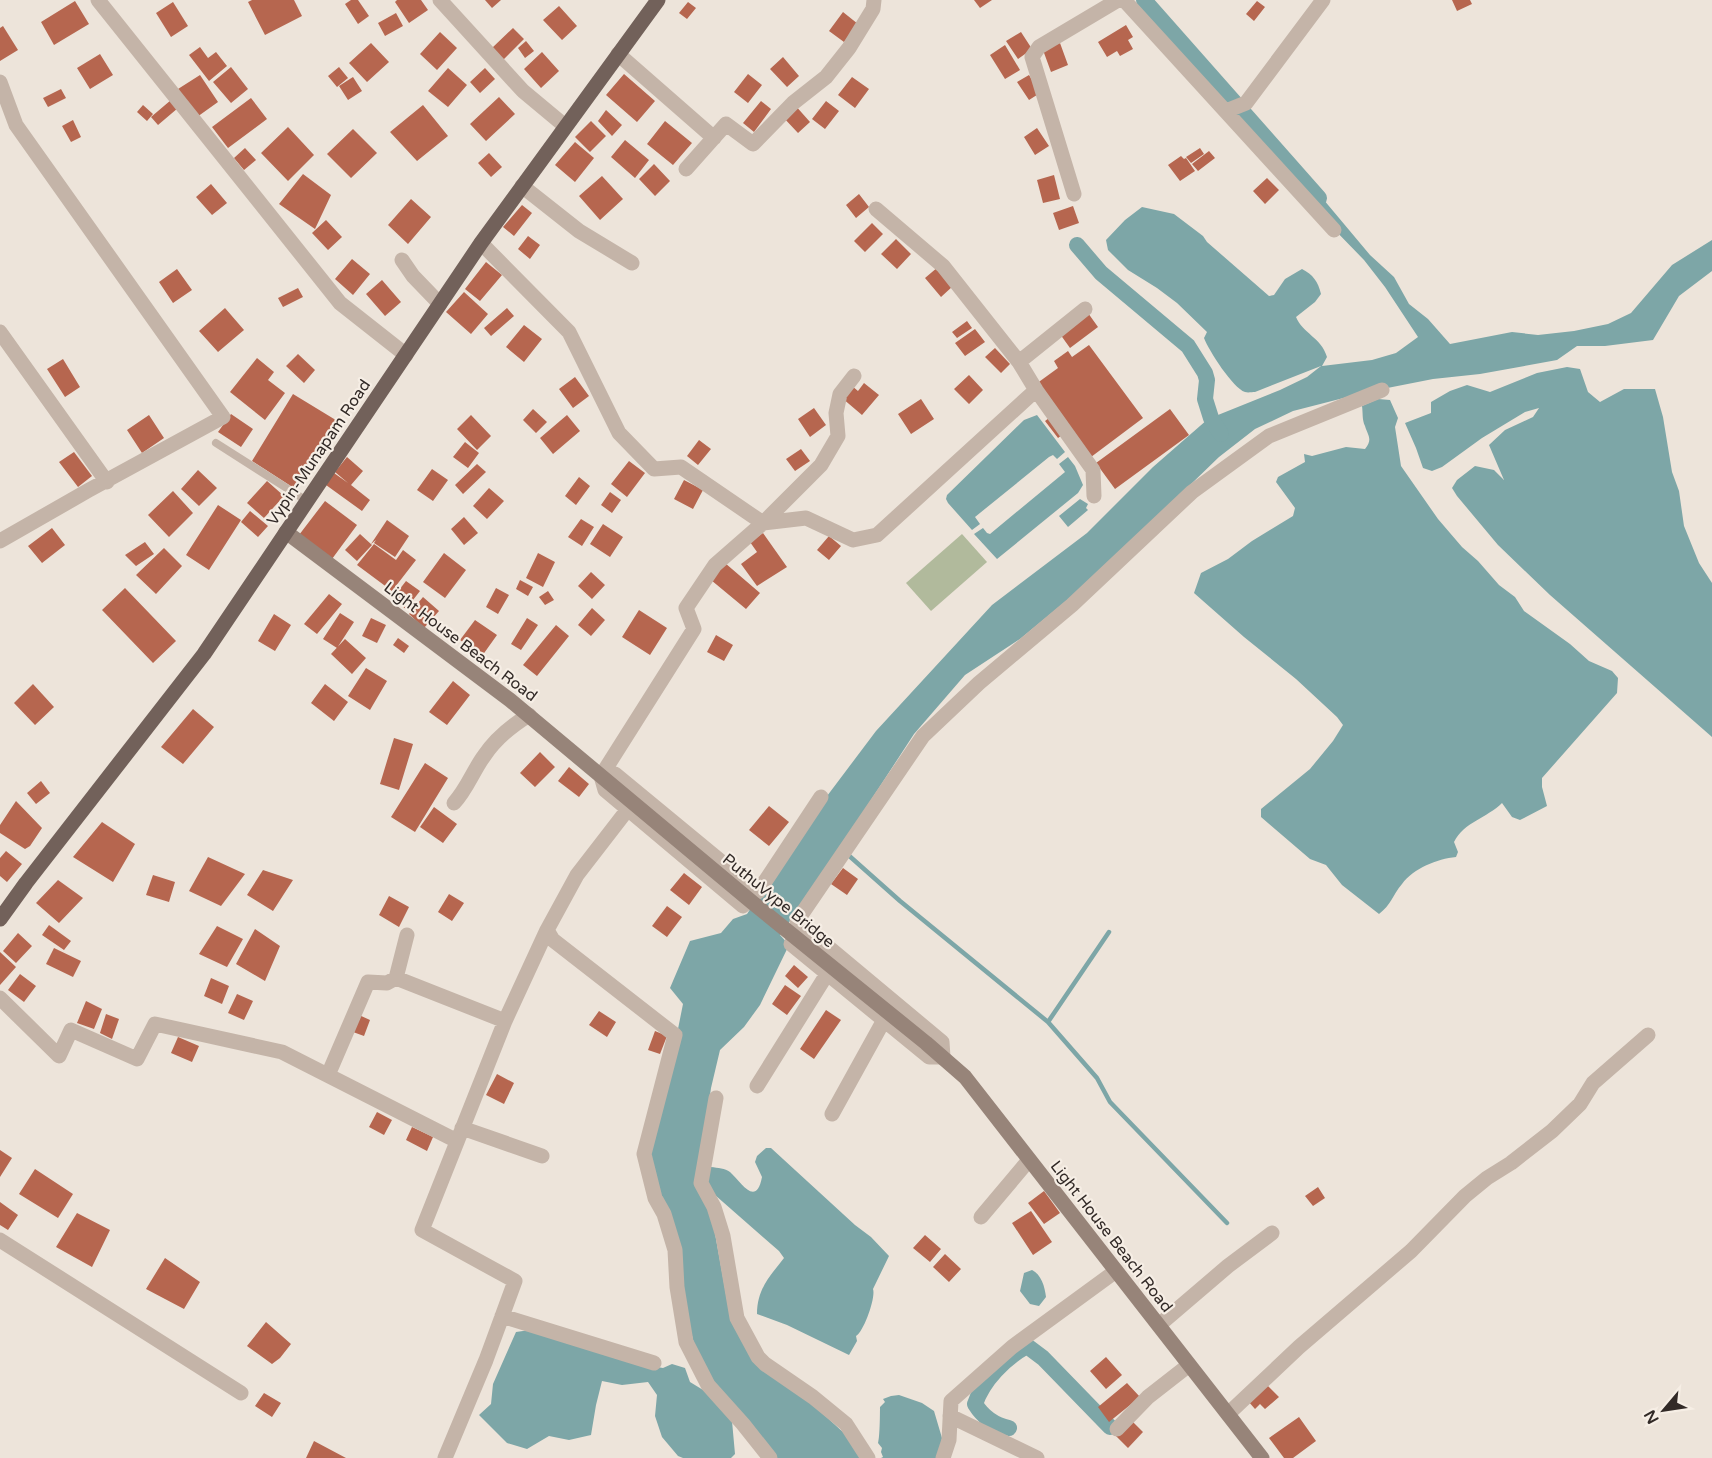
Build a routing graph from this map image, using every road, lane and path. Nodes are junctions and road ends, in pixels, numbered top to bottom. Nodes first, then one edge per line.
1 (98, 0) edge
2 (440, 0) edge
3 (658, 0) edge
4 (874, 0) edge
5 (1118, 0) edge
6 (1125, 0) edge
7 (1323, 0) edge
8 (618, 54) junction
9 (0, 82) edge
10 (1226, 111) junction
11 (565, 126) junction
12 (714, 138) junction
13 (686, 170) dead end
14 (522, 186) junction
15 (1074, 194) dead end
16 (876, 209) dead end
17 (1334, 230) dead end
18 (481, 243) junction
19 (402, 260) dead end
20 (632, 263) dead end
21 (440, 304) junction
22 (1085, 309) dead end
23 (0, 332) edge
24 (406, 356) junction
25 (1019, 362) junction
26 (854, 376) dead end
27 (1036, 390) junction
28 (1382, 390) dead end
29 (216, 443) dead end
30 (107, 482) junction
31 (1094, 496) dead end
32 (307, 501) junction
33 (763, 523) junction
34 (286, 532) junction
35 (0, 541) edge
36 (529, 715) junction
37 (605, 780) junction
38 (821, 797) dead end
39 (454, 803) dead end
40 (628, 809) junction
41 (744, 906) dead end
42 (0, 919) edge
43 (547, 930) junction
44 (407, 935) dead end
45 (791, 944) dead end
46 (827, 974) junction
47 (396, 978) junction
48 (0, 998) edge
49 (884, 1020) junction
50 (505, 1021) junction
51 (1648, 1035) dead end
52 (926, 1042) joint
53 (943, 1057) junction
54 (328, 1075) junction
55 (757, 1086) dead end
56 (716, 1098) dead end
57 (832, 1114) dead end
58 (460, 1134) junction
59 (542, 1156) dead end
60 (1029, 1160) junction
61 (981, 1217) dead end
62 (1272, 1233) dead end
63 (0, 1240) edge
64 (1116, 1271) junction
65 (502, 1316) junction
66 (1159, 1325) junction
67 (654, 1362) dead end
68 (1189, 1365) junction
69 (241, 1393) dead end
70 (1228, 1414) junction
71 (950, 1416) junction
72 (1117, 1429) dead end
73 (445, 1458) edge
74 (770, 1458) edge
75 (868, 1458) edge
76 (943, 1458) edge
77 (1037, 1458) edge
78 (1262, 1458) edge

1 - 24 street
2 - 11 street
3 - 8 main road, Vypin-Munapam Road
4 - 12 street
5 - 15 street
6 - 10 street
7 - 10 street
8 - 11 main road, Vypin-Munapam Road
8 - 12 street
9 - 30 street
10 - 17 street
11 - 14 main road, Vypin-Munapam Road
12 - 13 street
14 - 18 main road, Vypin-Munapam Road
14 - 20 street
16 - 25 street
18 - 21 main road, Vypin-Munapam Road
18 - 33 street
19 - 21 street
21 - 24 main road, Vypin-Munapam Road
22 - 25 street
23 - 30 street
24 - 32 main road, Vypin-Munapam Road
25 - 27 street
26 - 33 street
27 - 31 street
27 - 33 street
28 - 53 street
29 - 32 lane
30 - 35 street
32 - 34 main road, Vypin-Munapam Road
33 - 37 street
34 - 36 main road, Light House Beach Road
34 - 42 main road, Vypin-Munapam Road
36 - 37 main road, Light House Beach Road
36 - 39 street
37 - 38 street
37 - 40 street
37 - 52 main road, PuthuVype Bridge
40 - 41 street
40 - 43 street
43 - 50 street
43 - 74 street
44 - 47 street
45 - 46 street
46 - 49 street
46 - 55 street
47 - 50 street
47 - 54 street
48 - 54 street
49 - 53 street
49 - 57 street
50 - 58 street
51 - 70 street
52 - 53 main road, Light House Beach Road
53 - 60 main road, Light House Beach Road
54 - 58 street
56 - 75 street
58 - 59 street
58 - 65 street
60 - 61 street
60 - 64 main road, Light House Beach Road
62 - 66 street
63 - 69 street
64 - 66 main road, Light House Beach Road
64 - 71 street
65 - 67 street
65 - 73 street
66 - 68 main road, Light House Beach Road
68 - 70 main road, Light House Beach Road
68 - 72 street
70 - 78 main road, Light House Beach Road
71 - 76 street
71 - 77 street

